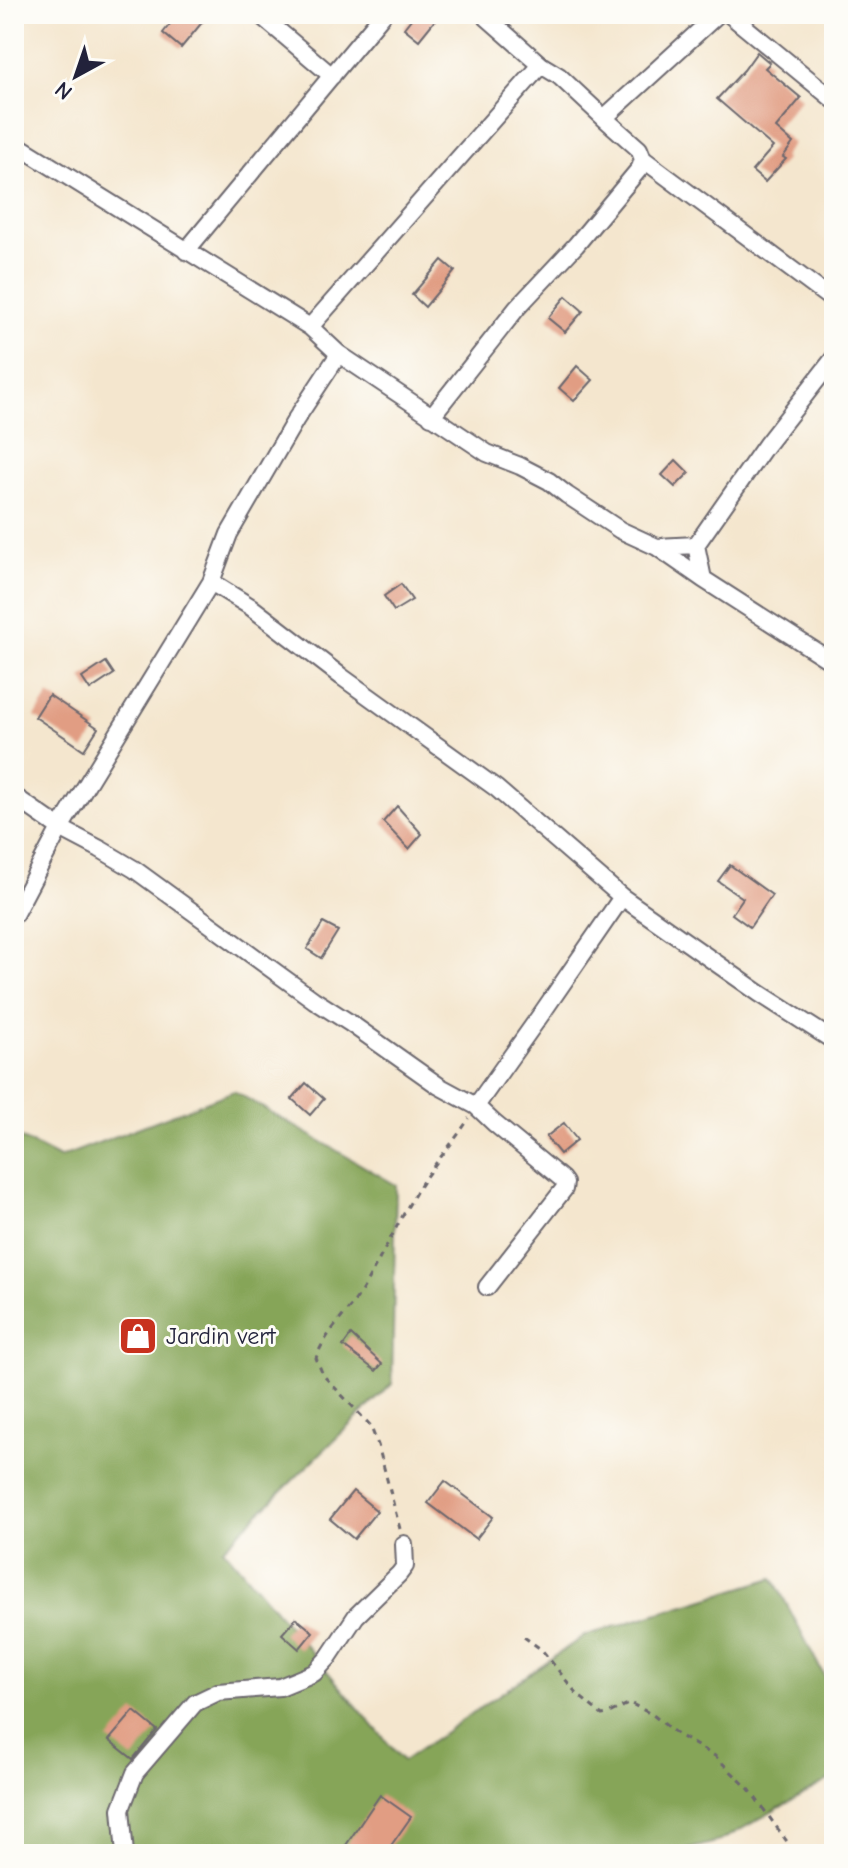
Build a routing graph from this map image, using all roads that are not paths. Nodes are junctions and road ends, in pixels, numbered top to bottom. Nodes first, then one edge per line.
1 (259, 14) edge
2 (383, 14) edge
3 (483, 14) edge
4 (718, 14) edge
5 (729, 14) edge
6 (541, 65) junction
7 (332, 76) junction
8 (834, 100) edge
9 (604, 118) junction
10 (14, 143) edge
11 (643, 159) junction
12 (186, 251) junction
13 (834, 301) edge
14 (310, 327) junction
15 (339, 354) junction
16 (834, 358) edge
17 (431, 417) junction
18 (696, 545) junction
19 (657, 547) junction
20 (703, 579) junction
21 (211, 582) junction
22 (834, 663) edge
23 (14, 796) edge
24 (60, 828) junction
25 (622, 897) junction
26 (14, 915) edge
27 (834, 1041) edge
28 (476, 1106) junction
29 (487, 1287) dead end
30 (404, 1544) road end
31 (125, 1854) edge

1 - 7 street
2 - 7 street
3 - 6 street
4 - 9 street
5 - 8 street
6 - 9 street
6 - 14 street
7 - 12 street
9 - 11 street
10 - 12 street
11 - 13 street
11 - 17 street
12 - 14 street
14 - 15 street
15 - 17 street
15 - 21 street
16 - 18 street
17 - 19 street
18 - 19 street
18 - 20 street
19 - 20 street
20 - 22 street
21 - 24 street
21 - 25 street
23 - 24 street
24 - 26 street
24 - 28 street
25 - 27 street
25 - 28 street
28 - 29 street
30 - 31 street

